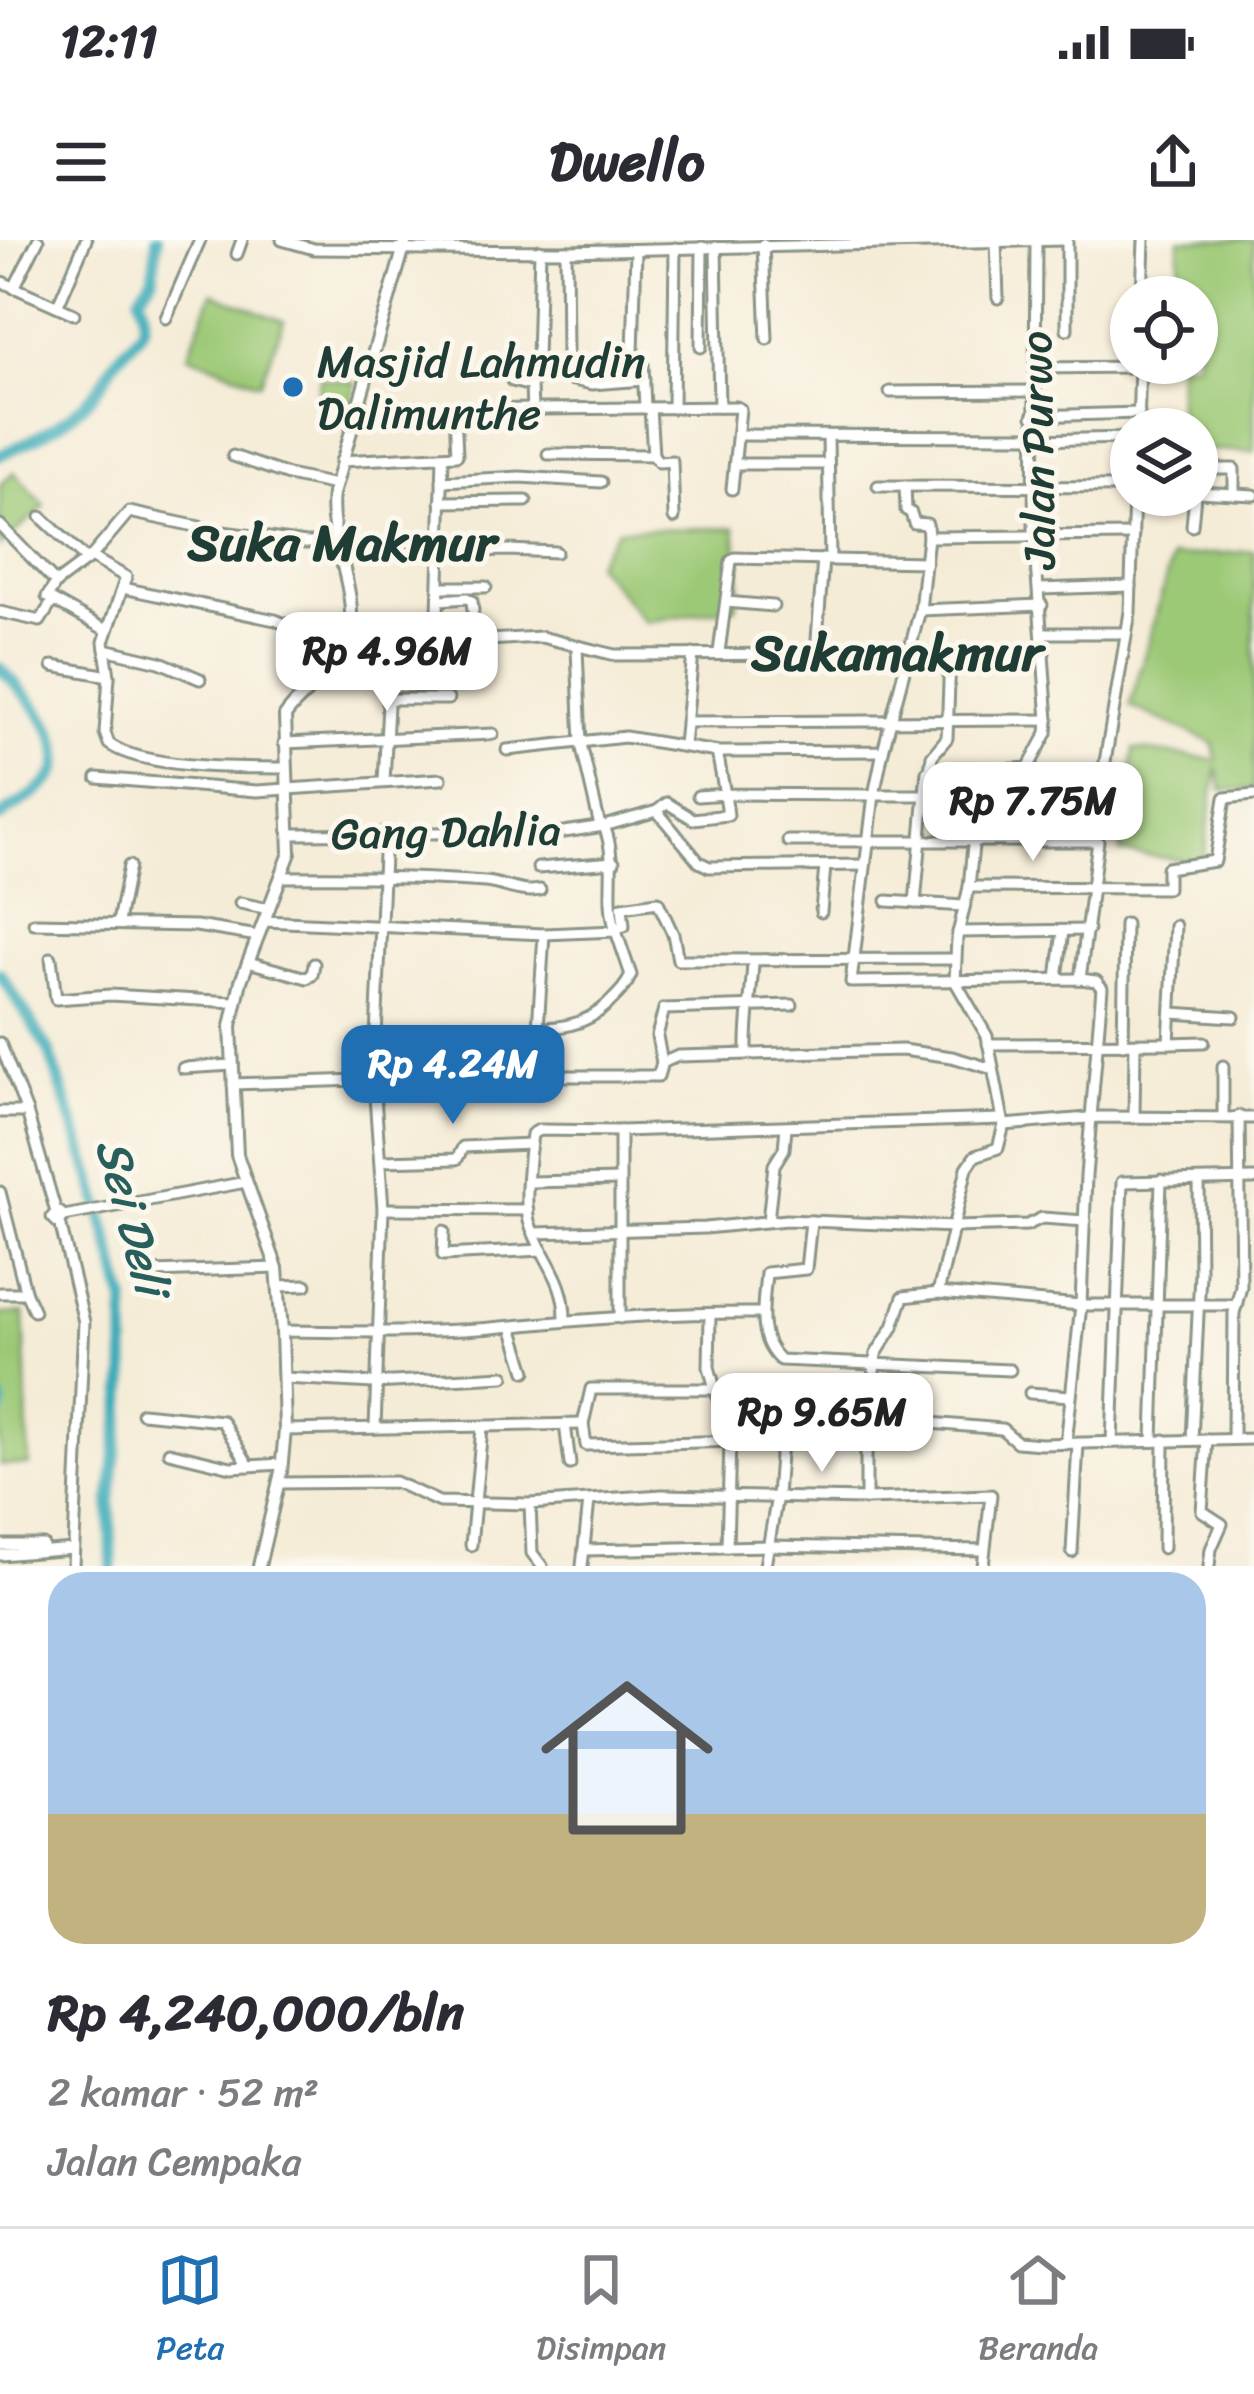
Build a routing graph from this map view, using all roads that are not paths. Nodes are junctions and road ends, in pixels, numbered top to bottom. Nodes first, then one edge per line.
1 (38, 240) edge
2 (86, 240) edge
3 (200, 240) edge
4 (242, 240) edge
5 (282, 240) edge
6 (1048, 240) edge
7 (1066, 240) edge
8 (1144, 240) edge
9 (910, 241) edge
10 (996, 241) edge
11 (1036, 241) edge
12 (818, 242) edge
13 (763, 244) junction
14 (404, 245) edge
15 (548, 247) edge
16 (716, 247) junction
17 (675, 248) junction
18 (702, 248) junction
19 (566, 250) junction
20 (636, 250) junction
21 (237, 254) dead end
22 (1143, 276) edge
23 (0, 281) edge
24 (14, 288) junction
25 (998, 298) dead end
26 (58, 305) junction
27 (74, 314) dead end
28 (166, 318) dead end
29 (1067, 328) dead end
30 (767, 339) dead end
31 (701, 347) dead end
32 (537, 359) dead end
33 (1110, 366) edge
34 (1035, 368) junction
35 (644, 380) junction
36 (512, 381) dead end
37 (1034, 391) junction
38 (890, 392) dead end
39 (719, 406) junction
40 (647, 408) junction
41 (673, 408) junction
42 (532, 410) junction
43 (357, 411) junction
44 (455, 411) junction
45 (1110, 414) edge
46 (1033, 416) junction
47 (739, 435) junction
48 (828, 436) junction
49 (1033, 438) junction
50 (1110, 438) edge
51 (548, 454) dead end
52 (652, 455) junction
53 (232, 456) dead end
54 (442, 457) junction
55 (341, 461) junction
56 (735, 464) junction
57 (828, 464) junction
58 (1218, 469) edge
59 (442, 481) junction
60 (602, 482) dead end
61 (335, 485) junction
62 (1034, 485) junction
63 (878, 486) dead end
64 (905, 486) junction
65 (1110, 487) edge
66 (732, 489) dead end
67 (1218, 494) edge
68 (1234, 494) junction
69 (1254, 495) edge
70 (526, 501) dead end
71 (441, 502) junction
72 (1133, 516) edge
73 (1193, 516) edge
74 (41, 517) dead end
75 (674, 518) dead end
76 (0, 525) edge
77 (1192, 526) dead end
78 (1133, 535) junction
79 (928, 537) junction
80 (1034, 538) junction
81 (339, 549) junction
82 (442, 551) junction
83 (556, 553) dead end
84 (89, 558) junction
85 (827, 560) junction
86 (926, 562) junction
87 (56, 583) junction
88 (1131, 586) junction
89 (441, 587) junction
90 (486, 587) dead end
91 (123, 588) junction
92 (1039, 589) junction
93 (50, 599) junction
94 (441, 600) junction
95 (726, 602) junction
96 (1042, 605) junction
97 (773, 606) dead end
98 (920, 610) junction
99 (473, 611) dead end
100 (0, 612) edge
101 (106, 630) junction
102 (1044, 633) junction
103 (1126, 633) junction
104 (437, 643) junction
105 (391, 646) junction
106 (345, 648) junction
107 (577, 648) junction
108 (105, 649) junction
109 (719, 652) junction
110 (816, 652) junction
111 (1044, 653) junction
112 (693, 654) junction
113 (909, 654) junction
114 (950, 655) junction
115 (53, 666) dead end
116 (109, 676) junction
117 (200, 679) dead end
118 (387, 699) junction
119 (448, 699) dead end
120 (1048, 720) junction
121 (949, 721) junction
122 (686, 722) junction
123 (887, 723) junction
124 (493, 734) dead end
125 (385, 737) junction
126 (284, 742) junction
127 (580, 744) junction
128 (684, 745) junction
129 (507, 750) dead end
130 (883, 751) junction
131 (717, 752) junction
132 (286, 768) junction
133 (930, 770) junction
134 (986, 771) junction
135 (97, 778) dead end
136 (441, 779) dead end
137 (384, 782) junction
138 (289, 789) junction
139 (725, 794) junction
140 (874, 795) junction
141 (922, 795) junction
142 (1254, 795) edge
143 (698, 796) dead end
144 (656, 811) junction
145 (602, 826) junction
146 (385, 832) junction
147 (292, 834) junction
148 (869, 839) junction
149 (788, 841) dead end
150 (1095, 841) junction
151 (922, 844) junction
152 (973, 844) junction
153 (614, 862) junction
154 (865, 865) junction
155 (129, 866) dead end
156 (825, 866) junction
157 (538, 868) dead end
158 (383, 875) junction
159 (282, 877) junction
160 (969, 887) junction
161 (1094, 888) junction
162 (540, 890) dead end
163 (887, 901) dead end
164 (239, 903) dead end
165 (915, 903) junction
166 (964, 906) junction
167 (820, 912) dead end
168 (267, 915) junction
169 (118, 922) junction
170 (34, 923) dead end
171 (1125, 924) dead end
172 (383, 925) junction
173 (1175, 926) dead end
174 (616, 930) junction
175 (1088, 930) junction
176 (1063, 931) junction
177 (958, 932) junction
178 (544, 934) junction
179 (258, 936) junction
180 (51, 958) dead end
181 (955, 959) junction
182 (678, 960) junction
183 (662, 961) dead end
184 (753, 961) junction
185 (851, 961) junction
186 (248, 962) junction
187 (314, 964) dead end
188 (1057, 978) junction
189 (1080, 979) junction
190 (956, 981) junction
191 (234, 1002) junction
192 (793, 1005) dead end
193 (748, 1007) junction
194 (1172, 1013) junction
195 (1234, 1017) dead end
196 (538, 1029) junction
197 (1204, 1042) dead end
198 (0, 1043) edge
199 (1096, 1043) junction
200 (1169, 1043) junction
201 (1129, 1044) junction
202 (988, 1045) junction
203 (747, 1053) junction
204 (662, 1064) junction
205 (233, 1065) junction
206 (1223, 1066) dead end
207 (183, 1068) dead end
208 (993, 1069) junction
209 (496, 1076) junction
210 (374, 1082) junction
211 (233, 1084) junction
212 (0, 1112) edge
213 (27, 1112) junction
214 (1223, 1115) junction
215 (1238, 1116) junction
216 (1092, 1118) junction
217 (1134, 1118) junction
218 (1254, 1118) edge
219 (1003, 1122) junction
220 (786, 1127) junction
221 (620, 1131) junction
222 (531, 1144) junction
223 (382, 1160) junction
224 (1239, 1179) junction
225 (1254, 1179) edge
226 (619, 1180) junction
227 (1161, 1180) junction
228 (1199, 1181) junction
229 (246, 1182) junction
230 (530, 1182) junction
231 (0, 1192) edge
232 (2, 1209) edge
233 (383, 1209) junction
234 (528, 1210) junction
235 (64, 1216) junction
236 (768, 1221) junction
237 (811, 1221) junction
238 (1084, 1221) junction
239 (954, 1227) junction
240 (618, 1228) junction
241 (444, 1232) dead end
242 (535, 1233) junction
243 (542, 1250) junction
244 (17, 1251) junction
245 (3, 1252) dead end
246 (277, 1268) junction
247 (154, 1272) dead end
248 (306, 1285) dead end
249 (279, 1286) junction
250 (25, 1291) junction
251 (938, 1293) junction
252 (0, 1294) edge
253 (1119, 1304) junction
254 (1081, 1305) junction
255 (1157, 1305) junction
256 (1198, 1305) junction
257 (1237, 1305) junction
258 (34, 1311) dead end
259 (762, 1313) junction
260 (710, 1315) junction
261 (565, 1318) junction
262 (620, 1318) junction
263 (512, 1327) junction
264 (282, 1331) junction
265 (378, 1332) junction
266 (875, 1362) junction
267 (1010, 1370) dead end
268 (526, 1371) dead end
269 (504, 1376) dead end
270 (284, 1378) junction
271 (374, 1382) junction
272 (756, 1389) dead end
273 (718, 1390) junction
274 (1030, 1393) dead end
275 (1070, 1396) junction
276 (142, 1413) dead end
277 (871, 1418) junction
278 (565, 1424) junction
279 (583, 1424) junction
280 (374, 1428) junction
281 (482, 1428) junction
282 (285, 1430) junction
283 (1233, 1439) junction
284 (1254, 1439) edge
285 (1158, 1440) junction
286 (1192, 1440) junction
287 (1207, 1440) junction
288 (730, 1441) junction
289 (781, 1442) junction
290 (1112, 1442) junction
291 (866, 1443) junction
292 (1072, 1444) junction
293 (169, 1452) dead end
294 (281, 1464) junction
295 (570, 1464) dead end
296 (248, 1466) junction
297 (279, 1483) junction
298 (777, 1496) junction
299 (730, 1497) junction
300 (866, 1499) junction
301 (589, 1501) junction
302 (475, 1503) junction
303 (530, 1504) junction
304 (0, 1545) edge
305 (43, 1545) dead end
306 (471, 1545) dead end
307 (727, 1546) junction
308 (770, 1546) junction
309 (670, 1548) junction
310 (1163, 1548) dead end
311 (73, 1549) junction
312 (24, 1550) junction
313 (584, 1550) junction
314 (982, 1550) junction
315 (1072, 1552) dead end
316 (0, 1556) edge
317 (73, 1566) edge
318 (259, 1566) edge
319 (542, 1566) edge
320 (582, 1566) edge
321 (670, 1566) edge
322 (765, 1566) edge
323 (983, 1566) edge
324 (1209, 1566) edge

1 - 24 street
2 - 26 street
3 - 28 street
4 - 21 street
5 - 14 street
6 - 7 street
6 - 11 street
7 - 29 street
8 - 22 street
9 - 10 street
9 - 12 street
10 - 11 street
10 - 25 street
11 - 34 street, Jalan Purwo
12 - 13 street
13 - 16 street
13 - 30 street
14 - 15 street
14 - 43 main road
15 - 19 street
15 - 32 street
16 - 18 street
16 - 39 street
17 - 18 street
17 - 20 street
17 - 41 street
18 - 31 street
19 - 20 street
19 - 35 street
20 - 35 street
23 - 24 street
24 - 26 street
26 - 27 street
33 - 34 street
34 - 37 street, Jalan Purwo
35 - 40 street
36 - 42 street
37 - 38 street
37 - 46 street, Jalan Purwo
39 - 41 street
39 - 47 street
40 - 41 street
40 - 42 street
40 - 52 street
42 - 44 street
43 - 44 street
43 - 55 main road
44 - 54 street
45 - 46 street
46 - 49 street, Jalan Purwo
47 - 48 street
47 - 56 street
48 - 49 street
48 - 57 street
49 - 50 street
49 - 62 street, Jalan Purwo
51 - 52 street
52 - 75 street
53 - 61 street
54 - 55 street
54 - 59 street
55 - 61 main road
56 - 57 street
56 - 66 street
57 - 85 street
58 - 68 street
59 - 60 street
59 - 71 street
61 - 81 main road
62 - 64 street
62 - 65 street
62 - 80 street, Jalan Purwo
63 - 64 street
64 - 79 street
67 - 68 street
68 - 69 street
70 - 71 street
71 - 82 street
72 - 78 street
73 - 77 street
74 - 84 street
76 - 87 street
78 - 80 street
78 - 88 street
79 - 80 street
79 - 86 street
80 - 92 street, Jalan Purwo
81 - 82 street
81 - 84 street
81 - 106 main road
82 - 83 street
82 - 89 street
84 - 87 street
84 - 91 street
85 - 86 street
85 - 95 street
85 - 110 street
86 - 98 street
87 - 93 street
88 - 92 street
88 - 103 street
89 - 90 street
89 - 94 street
91 - 101 street
91 - 106 street
92 - 96 street, Jalan Purwo
93 - 100 street
93 - 101 street
94 - 99 street
94 - 104 street
95 - 97 street
95 - 109 street
96 - 98 street
96 - 102 street, Jalan Purwo
98 - 113 street
101 - 108 street
102 - 103 street
102 - 111 street, Jalan Purwo
103 - 150 street
104 - 105 street
104 - 107 street
105 - 106 street
105 - 118 street
106 - 126 main road
107 - 112 street
107 - 127 street
108 - 116 street
108 - 117 street
109 - 110 street
109 - 112 street
110 - 113 street
111 - 114 street
111 - 120 street, Jalan Purwo
112 - 122 street
113 - 114 street
113 - 123 street
114 - 121 street
115 - 116 street
116 - 132 street
118 - 119 street
118 - 125 street
120 - 121 street
120 - 134 street
121 - 123 street
121 - 133 street
122 - 123 street
122 - 128 street
123 - 130 street
124 - 125 street
125 - 126 street
125 - 137 street
126 - 132 main road
127 - 128 street
127 - 129 street
127 - 145 street
128 - 131 street
130 - 131 street
130 - 140 street
131 - 139 street
132 - 138 main road
133 - 134 street
133 - 141 street
134 - 152 street
135 - 138 street
136 - 137 street
137 - 138 street
138 - 147 main road
139 - 140 street
139 - 143 street
139 - 144 street
140 - 141 street
140 - 148 street
141 - 151 street
142 - 161 street
144 - 145 street, Gang Dahlia
144 - 156 street
145 - 146 street, Gang Dahlia
145 - 153 street
146 - 147 street, Gang Dahlia
146 - 158 street
147 - 159 main road
148 - 149 street
148 - 151 street
148 - 154 street
150 - 152 street
150 - 161 street
151 - 152 street
151 - 165 street
152 - 160 street
153 - 157 street
153 - 174 street
154 - 156 street
154 - 185 street
155 - 169 street
156 - 167 street
158 - 159 street
158 - 162 street
158 - 172 street
159 - 168 main road
160 - 161 street
160 - 166 street
161 - 175 street
163 - 165 street
164 - 168 street
165 - 166 street
166 - 177 street
168 - 172 street
168 - 179 main road
169 - 170 street
169 - 179 street
171 - 201 street
172 - 178 street
172 - 210 street
173 - 194 street
174 - 178 street
174 - 182 street
174 - 196 street
175 - 176 street
175 - 189 street
176 - 177 street
176 - 188 street
177 - 181 street
178 - 196 street
179 - 186 main road
180 - 191 street
181 - 185 street
181 - 190 street
182 - 183 street
182 - 184 street
184 - 185 street
184 - 193 street
185 - 190 street
186 - 187 street
186 - 191 main road
188 - 189 street
188 - 190 street
189 - 199 street
190 - 202 street
191 - 205 main road
192 - 193 street
193 - 203 street
193 - 204 street
194 - 195 street
194 - 200 street
196 - 209 street
197 - 200 street
198 - 213 street
199 - 201 street
199 - 202 street
199 - 216 street
200 - 201 street
201 - 217 street
202 - 208 street
203 - 204 street
203 - 208 street
204 - 209 street
205 - 207 street
205 - 211 main road
206 - 214 street
208 - 219 street
209 - 210 street
210 - 211 street
210 - 223 street
211 - 229 main road
212 - 213 street
213 - 235 street
214 - 215 street
214 - 217 street
215 - 218 street
215 - 224 street
216 - 217 street
216 - 219 street
216 - 238 street
219 - 220 street
219 - 239 street
220 - 221 street
220 - 236 street
221 - 222 street
221 - 226 street
222 - 223 street
222 - 230 street
223 - 233 street
224 - 225 street
224 - 228 street
224 - 257 street
226 - 230 street
226 - 240 street
227 - 228 street
227 - 253 street
227 - 255 street
228 - 256 street
229 - 235 street
229 - 246 main road
230 - 234 street
231 - 232 street
232 - 244 street
233 - 234 street
233 - 265 street
234 - 242 street
235 - 311 street
236 - 237 street
236 - 240 street
237 - 239 street
237 - 259 street
238 - 239 street
238 - 254 street
239 - 251 street
240 - 242 street
240 - 262 street
241 - 243 street
242 - 243 street
243 - 261 street
244 - 245 street
244 - 250 street
246 - 247 street
246 - 249 main road
248 - 249 street
249 - 264 main road
250 - 252 street
250 - 258 street
251 - 254 street
251 - 266 street
253 - 254 street
253 - 255 street
253 - 290 street
254 - 275 street
255 - 256 street
255 - 285 street
256 - 257 street
256 - 286 street
257 - 283 street
259 - 260 street
259 - 266 street
260 - 262 street
260 - 273 street
261 - 262 street
261 - 263 street
263 - 265 street
263 - 268 street
264 - 265 street
264 - 270 main road
265 - 271 street
266 - 267 street
266 - 277 street
269 - 271 street
270 - 271 street
270 - 282 main road
271 - 280 street
272 - 273 street
273 - 279 street
273 - 288 street
274 - 275 street
275 - 292 street
276 - 296 street
277 - 291 street
277 - 292 street
278 - 279 street
278 - 281 street
278 - 295 street
279 - 288 street
280 - 281 street
280 - 282 street
281 - 302 street
282 - 294 main road
283 - 284 street
283 - 287 street
285 - 286 street
285 - 290 street
285 - 310 street
286 - 287 street
287 - 324 street
288 - 289 street
288 - 299 street
289 - 291 street
289 - 298 street
290 - 292 street
291 - 300 street
292 - 315 street
293 - 296 street
294 - 296 street
294 - 297 main road
297 - 302 street
297 - 318 main road
298 - 299 street
298 - 300 street
298 - 308 street
299 - 301 street
299 - 307 street
300 - 314 street
301 - 303 street
301 - 313 street
302 - 303 street
302 - 306 street
303 - 319 street
304 - 312 street
305 - 312 street
307 - 308 street
307 - 309 street
308 - 314 street
308 - 322 street
309 - 313 street
309 - 321 street
311 - 312 street
311 - 317 street
312 - 316 street
313 - 320 street
314 - 323 street

